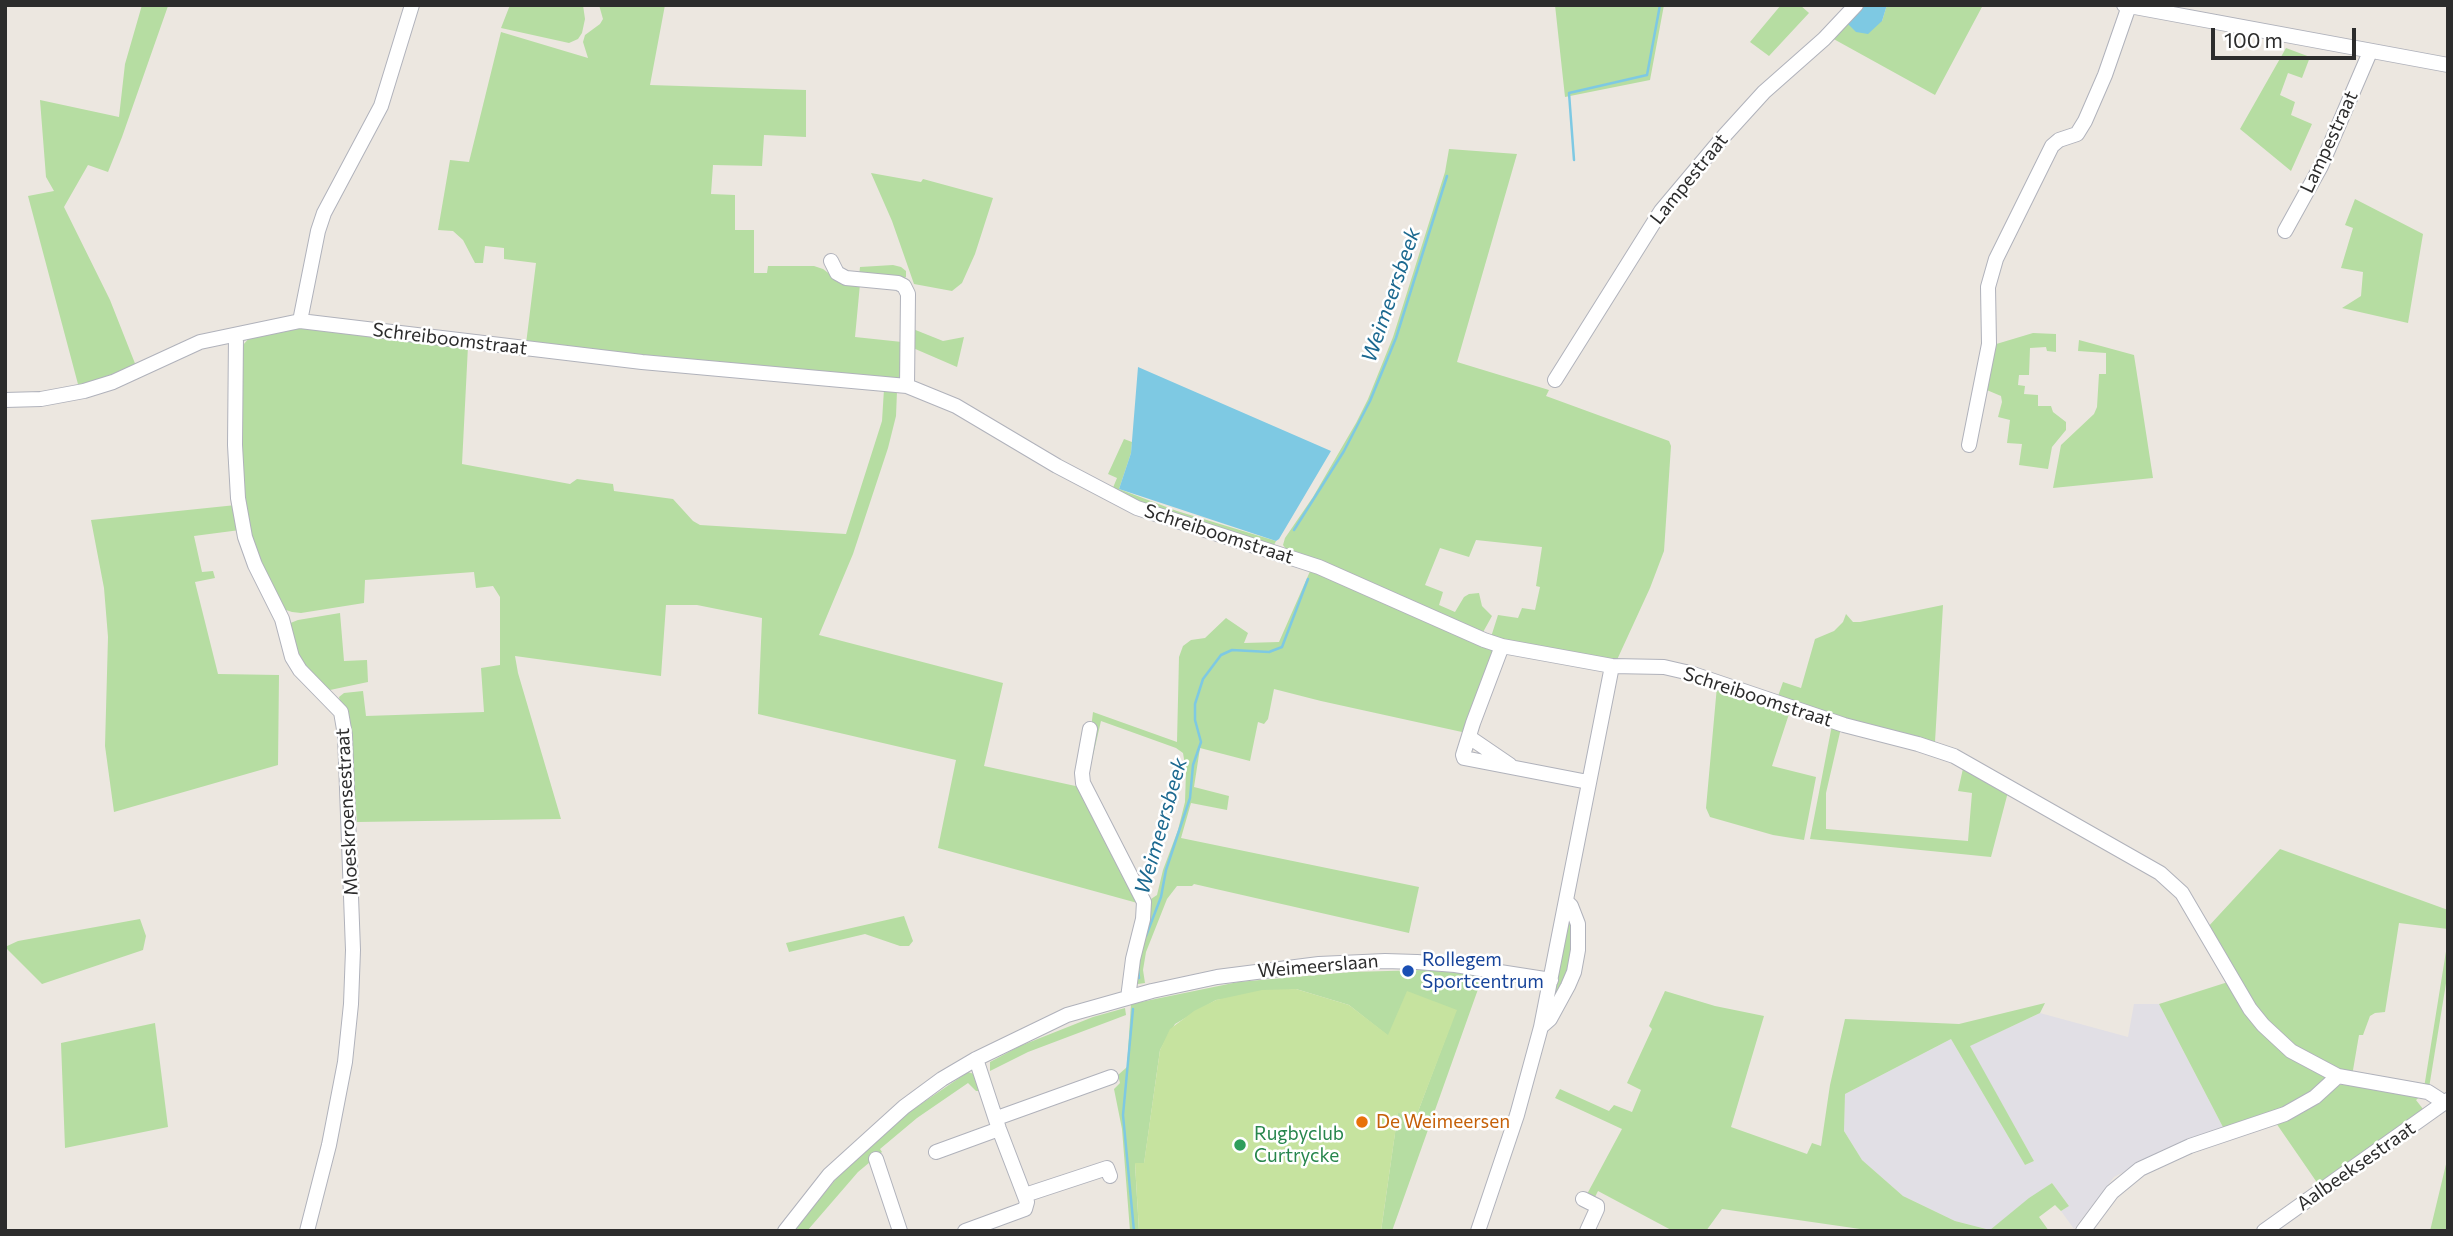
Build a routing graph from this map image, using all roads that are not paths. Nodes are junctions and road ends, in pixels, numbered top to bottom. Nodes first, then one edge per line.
1 (412, 5) edge
2 (1856, 5) edge
3 (2127, 6) edge
4 (2154, 7) edge
5 (2370, 52) junction
6 (2448, 65) edge
7 (2285, 231) dead end
8 (831, 261) dead end
9 (300, 321) junction
10 (236, 335) junction
11 (1555, 380) dead end
12 (907, 386) junction
13 (5, 400) edge
14 (1969, 445) dead end
15 (1502, 646) junction
16 (1612, 666) junction
17 (1090, 729) dead end
18 (1588, 782) junction
19 (1566, 901) junction
20 (1551, 981) junction
21 (1128, 998) junction
22 (1541, 1027) junction
23 (976, 1059) junction
24 (2338, 1076) junction
25 (1111, 1077) dead end
26 (2445, 1102) edge
27 (998, 1123) junction
28 (936, 1152) dead end
29 (876, 1159) dead end
30 (1110, 1176) dead end
31 (1025, 1195) junction
32 (1583, 1199) dead end
33 (896, 1230) edge
34 (307, 1231) edge
35 (785, 1231) edge
36 (965, 1231) edge
37 (1478, 1231) edge
38 (1587, 1231) edge
39 (2083, 1231) edge
40 (2264, 1231) edge

1 - 9 street
2 - 11 street, Lampestraat
3 - 4 street
3 - 14 street
4 - 5 street
5 - 6 street
5 - 7 street, Lampestraat
8 - 12 street
9 - 10 street, Schreiboomstraat
9 - 12 street, Schreiboomstraat
10 - 13 street, Schreiboomstraat
10 - 34 street, Moeskroensestraat
12 - 15 street, Schreiboomstraat
15 - 16 street, Schreiboomstraat
15 - 18 street
16 - 18 street
16 - 24 street, Schreiboomstraat
17 - 21 street
18 - 19 street
19 - 20 street
19 - 22 street
20 - 21 street, Weimeerslaan
20 - 22 street
21 - 23 street, Weimeerslaan
22 - 37 street
23 - 27 street
23 - 35 street, Weimeerslaan
24 - 26 street, Schreiboomstraat
24 - 39 street
25 - 27 street
26 - 40 street, Aalbeeksestraat
27 - 28 street
27 - 31 street
29 - 33 street
30 - 31 street
31 - 36 street
32 - 38 street

